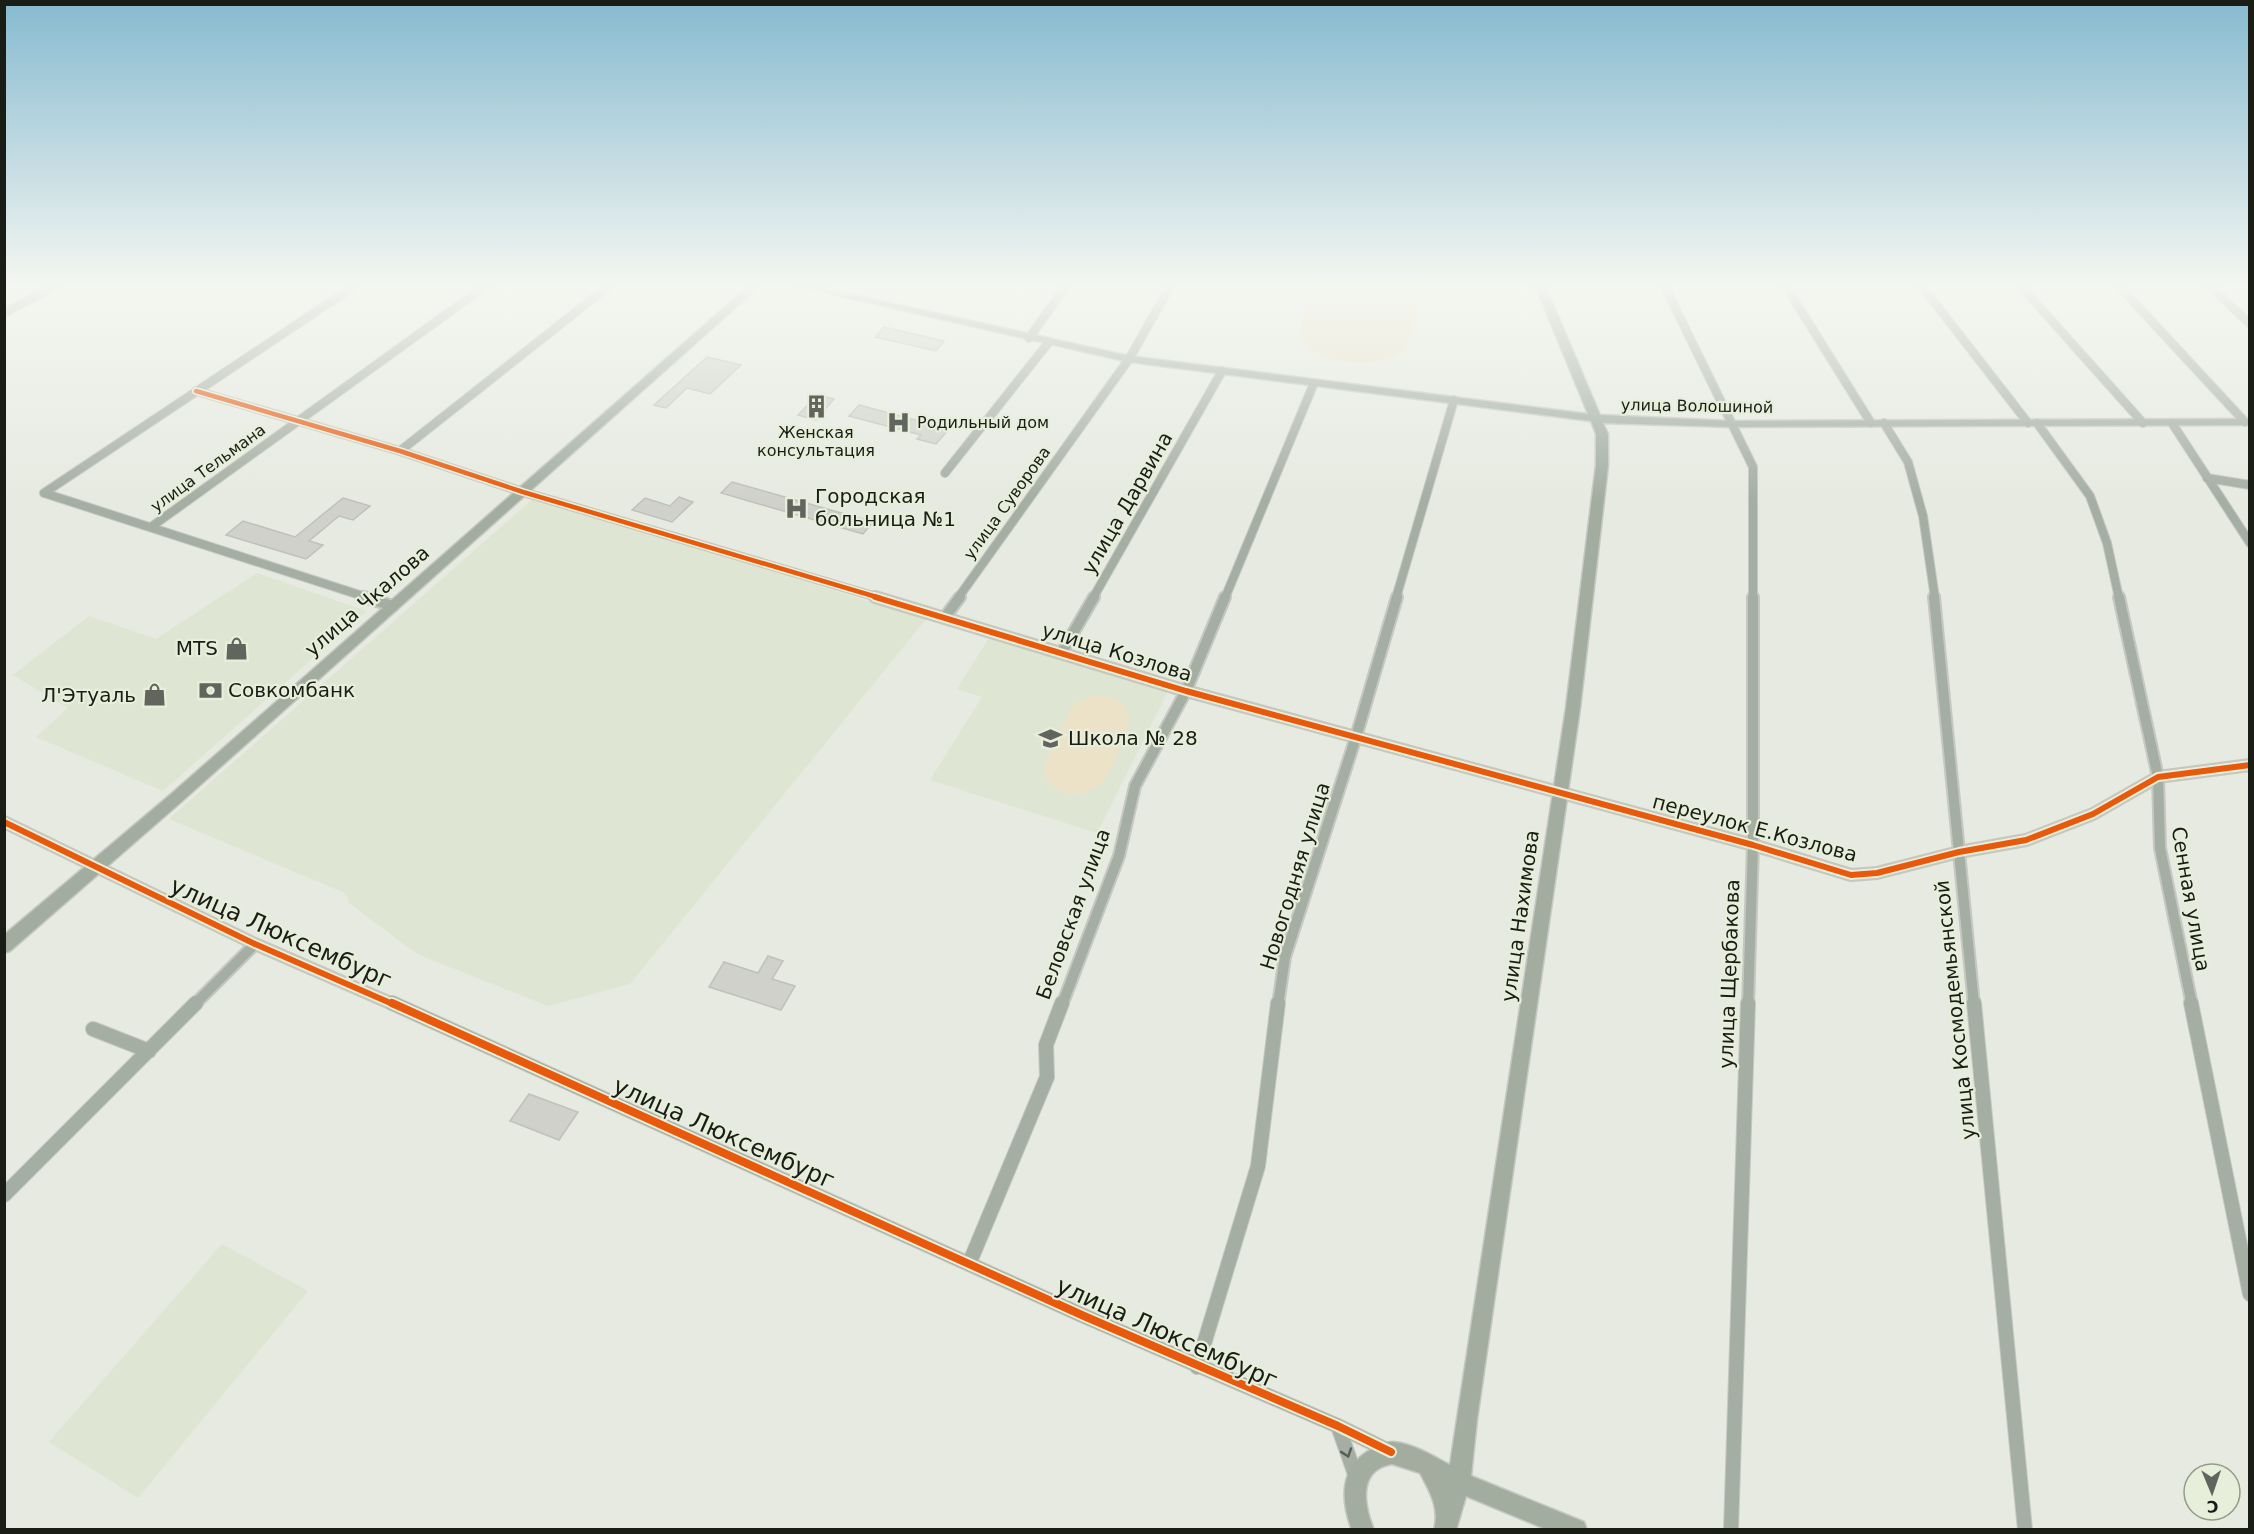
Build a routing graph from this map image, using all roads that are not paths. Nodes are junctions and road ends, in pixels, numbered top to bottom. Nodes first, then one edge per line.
1 (248, 357) edge
2 (388, 357) edge
3 (519, 357) edge
4 (676, 357) edge
5 (1037, 357) edge
6 (1118, 357) edge
7 (1569, 357) edge
8 (1699, 357) edge
9 (1830, 357) edge
10 (1979, 357) edge
11 (2084, 357) edge
12 (2185, 357) edge
13 (1129, 359) junction
14 (1222, 371) junction
15 (1314, 383) junction
16 (196, 391) junction
17 (1454, 400) junction
18 (1596, 419) junction
19 (298, 422) junction
20 (2247, 422) edge
21 (1871, 423) junction
22 (1884, 423) junction
23 (2032, 423) junction
24 (2143, 423) junction
25 (2172, 423) junction
26 (1732, 424) junction
27 (400, 451) junction
28 (945, 473) dead end
29 (2207, 478) junction
30 (2250, 485) edge
31 (524, 492) junction
32 (151, 527) junction
33 (2250, 543) edge
34 (393, 606) junction
35 (945, 617) junction
36 (1062, 652) junction
37 (1186, 690) junction
38 (1356, 737) junction
39 (2250, 765) edge
40 (2158, 777) junction
41 (1560, 792) junction
42 (4, 822) edge
43 (1753, 845) junction
44 (1959, 852) junction
45 (96, 868) junction
46 (255, 944) junction
47 (4, 946) edge
48 (93, 1029) dead end
49 (149, 1051) junction
50 (4, 1195) edge
51 (969, 1264) junction
52 (2250, 1294) edge
53 (1197, 1367) junction
54 (1338, 1426) junction
55 (1391, 1452) junction
56 (1429, 1468) junction
57 (1356, 1479) junction
58 (1459, 1482) junction
59 (1356, 1524) edge
60 (1445, 1530) edge
61 (1576, 1530) edge
62 (1731, 1530) edge
63 (2025, 1530) edge

1 - 16 street
2 - 19 street, улица Тельмана
3 - 27 street
4 - 31 street, улица Чкалова
5 - 28 street
6 - 13 street, улица Волошиной
7 - 18 street, улица Нахимова
8 - 26 street, улица Щербакова
9 - 21 street
10 - 23 street, Сенная улица
11 - 24 street
12 - 20 street
13 - 14 street, улица Волошиной
13 - 35 street, улица Суворова
14 - 15 street, улица Волошиной
14 - 36 street, улица Дарвина
15 - 17 street, улица Волошиной
15 - 37 street, Беловская улица
16 - 19 street
16 - 32 street
17 - 18 street, улица Волошиной
17 - 38 street, Новогодняя улица
18 - 26 street, улица Волошиной
18 - 41 street, улица Нахимова
19 - 27 street
19 - 32 street, улица Тельмана
20 - 25 street, улица Волошиной
21 - 22 street, улица Волошиной
21 - 26 street, улица Волошиной
22 - 23 street, улица Волошиной
22 - 44 street, улица Космодемьянской
23 - 24 street, улица Волошиной
23 - 40 street, Сенная улица
24 - 25 street, улица Волошиной
25 - 29 street
26 - 43 street, улица Щербакова
27 - 31 street, улица Козлова
29 - 30 street
29 - 33 street
31 - 34 street, улица Чкалова
31 - 35 street, улица Козлова
32 - 34 street
34 - 45 street, улица Чкалова
35 - 36 street, улица Козлова
36 - 37 street, улица Козлова
37 - 38 street, улица Козлова
37 - 51 street, Беловская улица
38 - 41 street, улица Козлова
38 - 53 street, Новогодняя улица
39 - 40 street, переулок Е.Козлова
40 - 44 street, переулок Е.Козлова
40 - 52 street, Сенная улица
41 - 43 street, переулок Е.Козлова
41 - 58 street, улица Нахимова
42 - 45 street, улица Люксембург
43 - 44 street, переулок Е.Козлова
43 - 62 street, улица Щербакова
44 - 63 street, улица Космодемьянской
45 - 46 street, улица Люксембург
45 - 47 street, улица Чкалова
46 - 49 street, улица Люксембург
46 - 51 street, улица Люксембург
48 - 49 street
49 - 50 street, улица Люксембург
51 - 53 street, улица Люксембург
53 - 54 street, улица Люксембург
54 - 55 street, улица Люксембург
54 -> 57 street
55 - 56 street
55 - 57 street
56 - 58 street
56 - 60 street
57 - 59 street
58 - 60 street, улица Нахимова
58 - 61 street

